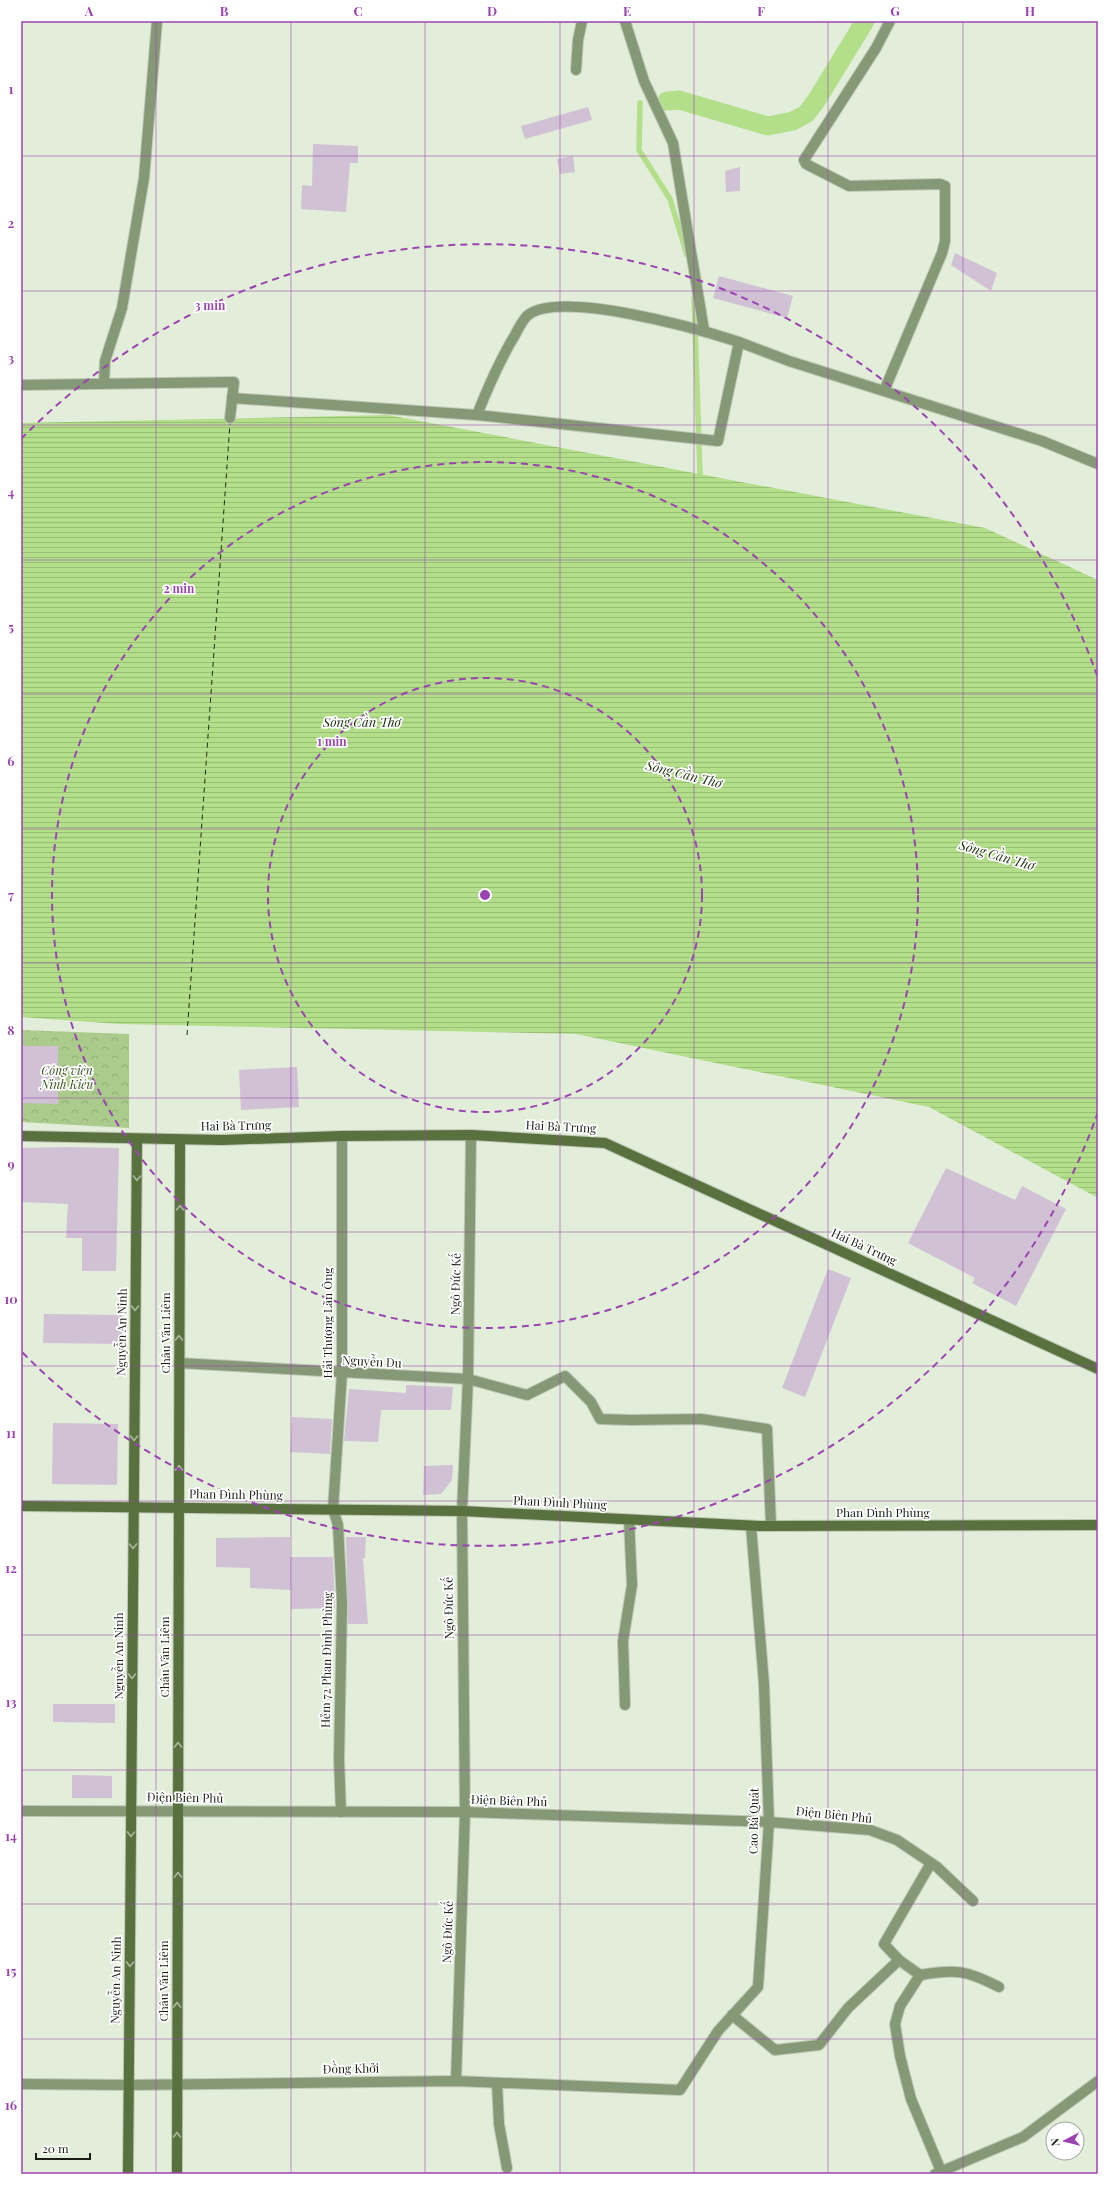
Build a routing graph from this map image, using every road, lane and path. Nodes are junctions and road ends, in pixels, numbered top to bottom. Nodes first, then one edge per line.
1 (157, 21) edge
2 (582, 21) edge
3 (625, 21) edge
4 (890, 21) edge
5 (576, 70) dead end
6 (702, 330) junction
7 (739, 342) junction
8 (104, 383) junction
9 (21, 385) edge
10 (884, 390) junction
11 (232, 398) junction
12 (477, 415) junction
13 (230, 418) dead end
14 (1097, 462) edge
15 (21, 1136) edge
16 (342, 1136) junction
17 (471, 1136) junction
18 (137, 1139) junction
19 (180, 1140) junction
20 (179, 1363) junction
21 (1098, 1369) edge
22 (342, 1373) junction
23 (468, 1379) junction
24 (21, 1506) edge
25 (134, 1507) junction
26 (179, 1507) junction
27 (333, 1509) junction
28 (462, 1511) junction
29 (629, 1520) junction
30 (1098, 1525) edge
31 (752, 1526) junction
32 (772, 1526) junction
33 (625, 1705) dead end
34 (131, 1810) junction
35 (21, 1811) edge
36 (178, 1811) junction
37 (341, 1812) junction
38 (464, 1812) junction
39 (769, 1822) junction
40 (931, 1863) junction
41 (973, 1901) dead end
42 (899, 1960) junction
43 (920, 1975) junction
44 (999, 1987) dead end
45 (732, 2015) junction
46 (456, 2081) junction
47 (1098, 2081) edge
48 (497, 2083) junction
49 (21, 2084) edge
50 (177, 2084) junction
51 (128, 2085) junction
52 (680, 2090) joint
53 (507, 2168) dead end
54 (938, 2173) edge
55 (128, 2174) edge
56 (177, 2174) edge

1 - 8 street
2 - 5 street
3 - 6 street
4 - 10 street
6 - 7 street
6 - 12 street
7 - 10 street
7 - 12 street
8 - 9 street
8 - 11 street
10 - 14 street
11 - 12 street
11 - 13 street
15 - 18 street, Hai Bà Trưng
16 - 17 street, Hai Bà Trưng
16 - 19 street, Hai Bà Trưng
16 - 22 street, Hải Thượng Lãn Ông
17 - 21 street, Hai Bà Trưng
17 - 23 street, Ngô Đức Kế
18 - 19 street, Hai Bà Trưng
18 -> 25 street, Nguyễn An Ninh
20 -> 19 street, Châu Văn Liêm
20 - 22 street, Nguyễn Du
26 -> 20 street, Châu Văn Liêm
22 - 23 street, Nguyễn Du
22 - 27 street, Hải Thượng Lãn Ông
23 - 28 street, Ngô Đức Kế
23 - 32 street, Nguyễn Du
24 - 25 street, Phan Đình Phùng
25 - 26 street, Phan Đình Phùng
25 -> 34 street, Nguyễn An Ninh
26 - 27 street, Phan Đình Phùng
36 -> 26 street, Châu Văn Liêm
27 - 28 street, Phan Đình Phùng
27 - 37 street, Hẻm 72 Phan Đình Phùng
28 - 29 street, Phan Đình Phùng
28 - 38 street, Ngô Đức Kế
29 - 31 street, Phan Đình Phùng
29 - 33 street
30 - 32 street, Phan Đình Phùng
31 - 32 street, Phan Đình Phùng
31 - 39 street, Cao Bá Quát
34 - 35 street, Điện Biên Phủ
34 - 36 street, Điện Biên Phủ
34 -> 51 street, Nguyễn An Ninh
36 - 37 street, Điện Biên Phủ
50 -> 36 street, Châu Văn Liêm
37 - 38 street, Điện Biên Phủ
38 - 39 street, Điện Biên Phủ
38 - 46 street, Ngô Đức Kế
39 - 40 street, Điện Biên Phủ
39 - 45 street, Cao Bá Quát
40 - 41 street, Điện Biên Phủ
40 - 42 street
42 - 43 street
42 - 45 street
43 - 44 street
43 - 54 street
45 - 52 street, Cao Bá Quát
46 - 48 street, Đồng Khởi
46 - 50 street, Đồng Khởi
47 - 54 street
48 - 52 street, Đồng Khởi
48 - 53 street
49 - 51 street, Đồng Khởi
50 - 51 street, Đồng Khởi
56 -> 50 street, Châu Văn Liêm
51 - 55 street, Nguyễn An Ninh

